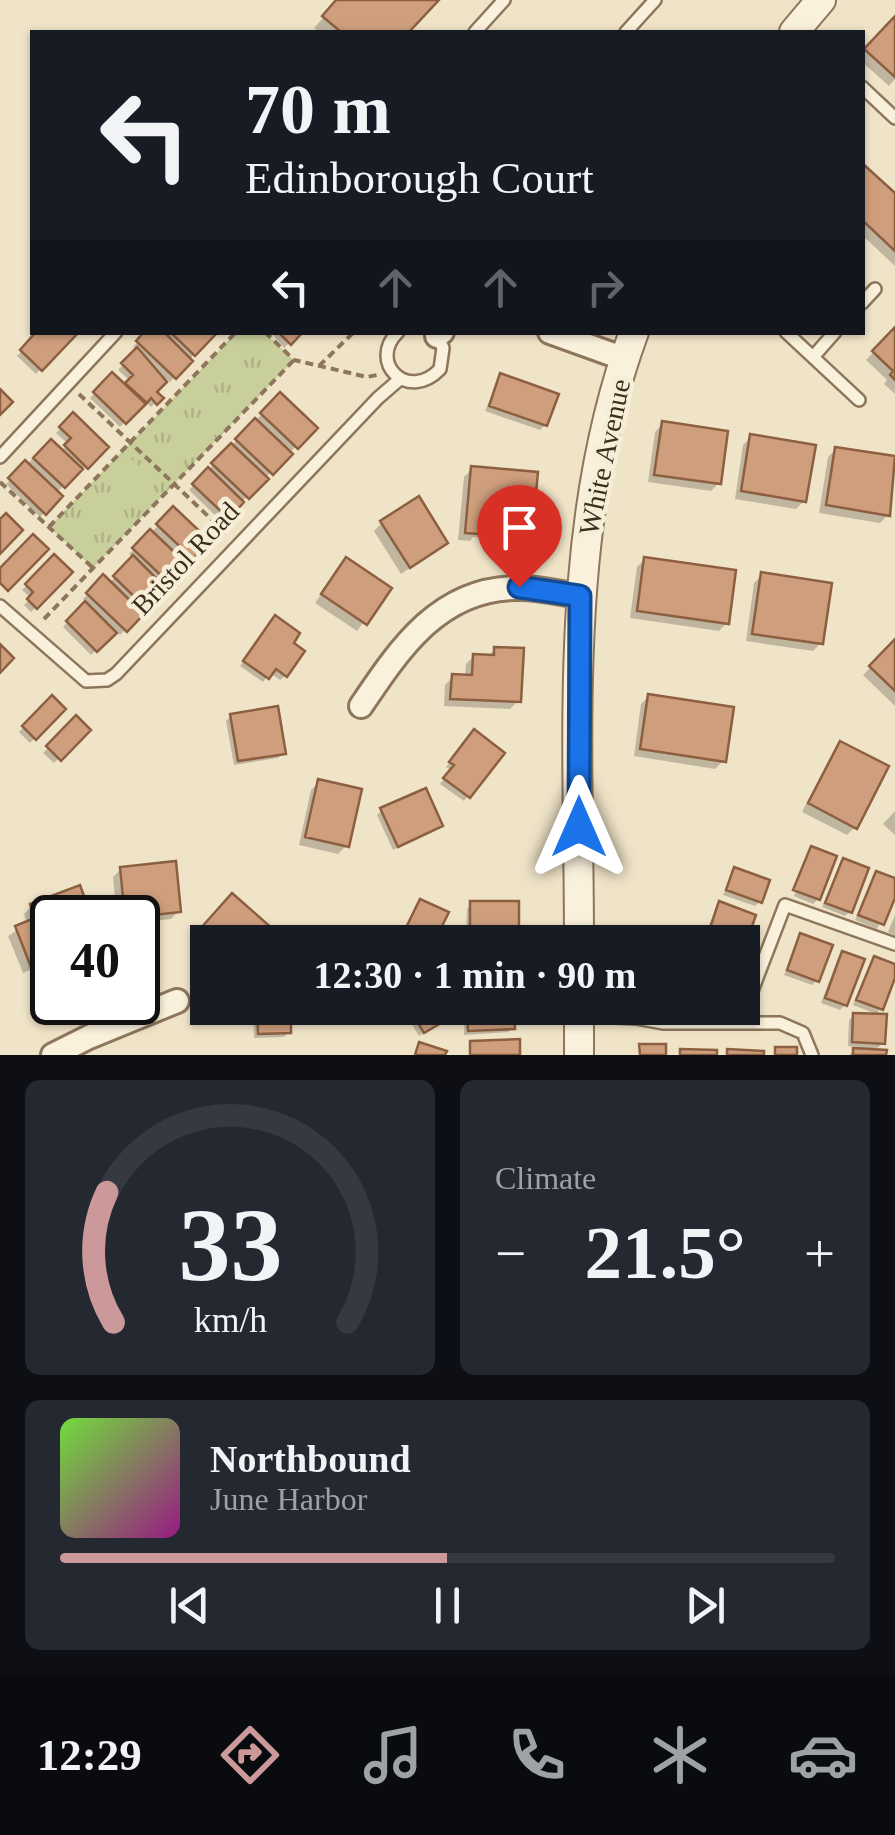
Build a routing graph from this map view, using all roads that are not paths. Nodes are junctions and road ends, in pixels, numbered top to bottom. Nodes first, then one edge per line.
1 (504, 0) edge
2 (656, 0) edge
3 (821, 0) edge
4 (477, 30) edge
5 (628, 30) edge
6 (800, 30) edge
7 (865, 89) edge
8 (895, 118) edge
9 (876, 289) dead end
10 (865, 300) edge
11 (113, 335) edge
12 (393, 335) edge
13 (437, 335) edge
14 (567, 335) edge
15 (790, 335) edge
16 (833, 335) edge
17 (630, 346) edge
18 (814, 356) junction
19 (396, 375) junction
20 (859, 400) dead end
21 (0, 457) edge
22 (580, 596) junction
23 (0, 606) edge
24 (361, 706) dead end
25 (579, 925) edge
26 (895, 944) edge
27 (760, 971) edge
28 (177, 1001) dead end
29 (760, 1022) edge
30 (579, 1025) edge
31 (53, 1055) edge
32 (579, 1055) edge
33 (812, 1055) edge

1 - 4 lane
2 - 5 lane
3 - 6 street
7 - 8 lane
9 - 10 lane
11 - 21 lane
12 - 19 lane
13 - 19 lane, Bristol Road
14 - 17 street
15 - 18 lane
16 - 18 lane
17 - 22 street, White Avenue
18 - 20 lane
19 - 23 lane, Bristol Road
22 - 24 street
22 - 25 street, White Avenue
26 - 27 lane
28 - 31 street
29 - 33 lane
30 - 32 street

